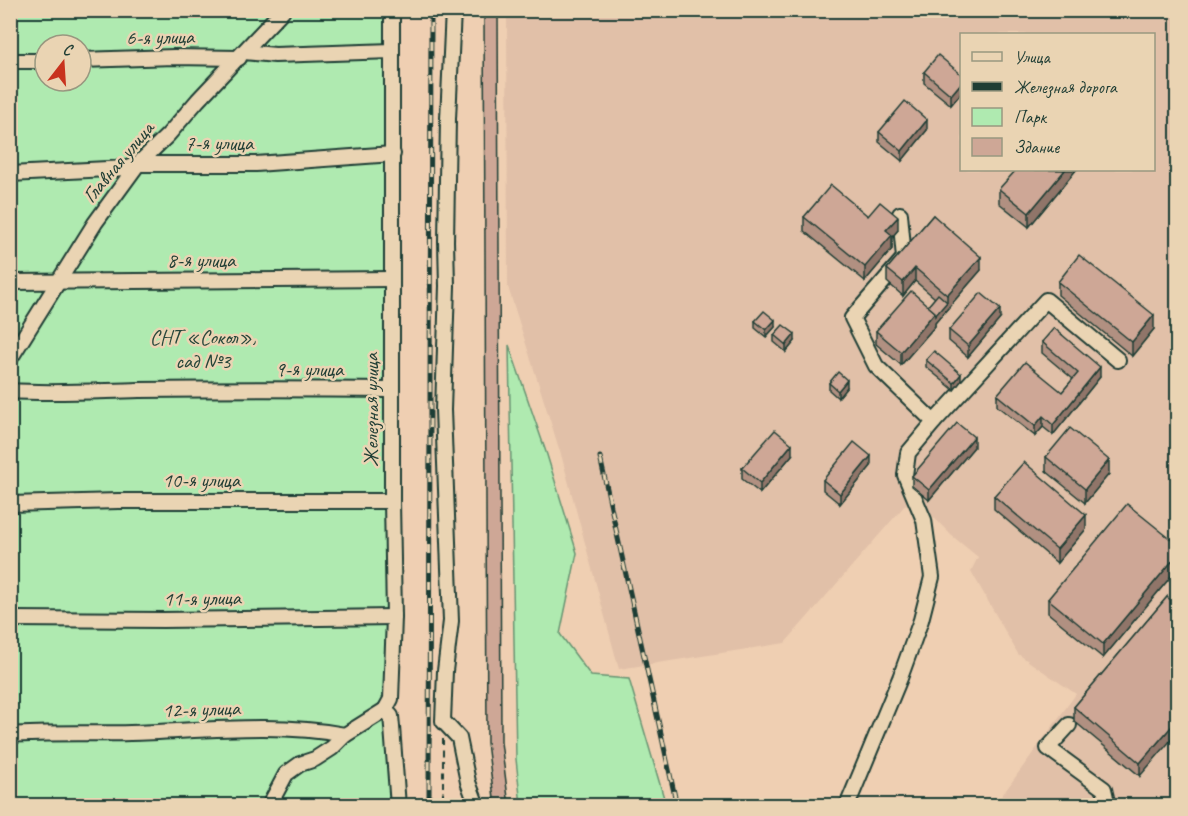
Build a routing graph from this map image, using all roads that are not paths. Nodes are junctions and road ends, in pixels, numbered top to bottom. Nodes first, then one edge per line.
1 (283, 10) edge
2 (392, 10) edge
3 (453, 10) edge
4 (392, 51) junction
5 (242, 55) junction
6 (93, 60) edge
7 (10, 61) edge
8 (33, 61) edge
9 (393, 154) junction
10 (138, 164) junction
11 (10, 174) edge
12 (900, 214) dead end
13 (392, 279) junction
14 (10, 282) edge
15 (59, 283) junction
16 (10, 359) edge
17 (1119, 360) dead end
18 (392, 390) junction
19 (10, 391) edge
20 (934, 422) junction
21 (392, 501) junction
22 (10, 504) edge
23 (394, 617) junction
24 (10, 619) edge
25 (385, 710) junction
26 (1069, 726) dead end
27 (10, 735) edge
28 (345, 735) junction
29 (269, 806) edge
30 (398, 806) edge
31 (477, 806) edge
32 (847, 806) edge
33 (1108, 806) edge

1 - 5 street, Главная улица
2 - 4 street, Железная улица
3 - 31 street
4 - 5 street, 6-я улица
4 - 9 street, Железная улица
5 - 6 street, 6-я улица
5 - 10 street, Главная улица
7 - 8 street
9 - 10 street, 7-я улица
9 - 13 street, Железная улица
10 - 11 street, 7-я улица
10 - 15 street, Главная улица
12 - 20 street
13 - 15 street, 8-я улица
13 - 18 street, Железная улица
14 - 15 street, 8-я улица
15 - 16 street, Главная улица
17 - 20 street
18 - 19 street, 9-я улица
18 - 21 street, Железная улица
20 - 32 street
21 - 22 street, 10-я улица
21 - 23 street, Железная улица
23 - 24 street, 11-я улица
23 - 25 street, Железная улица
25 - 28 street
25 - 30 street, Железная улица
26 - 33 street
27 - 28 street, 12-я улица
28 - 29 street

